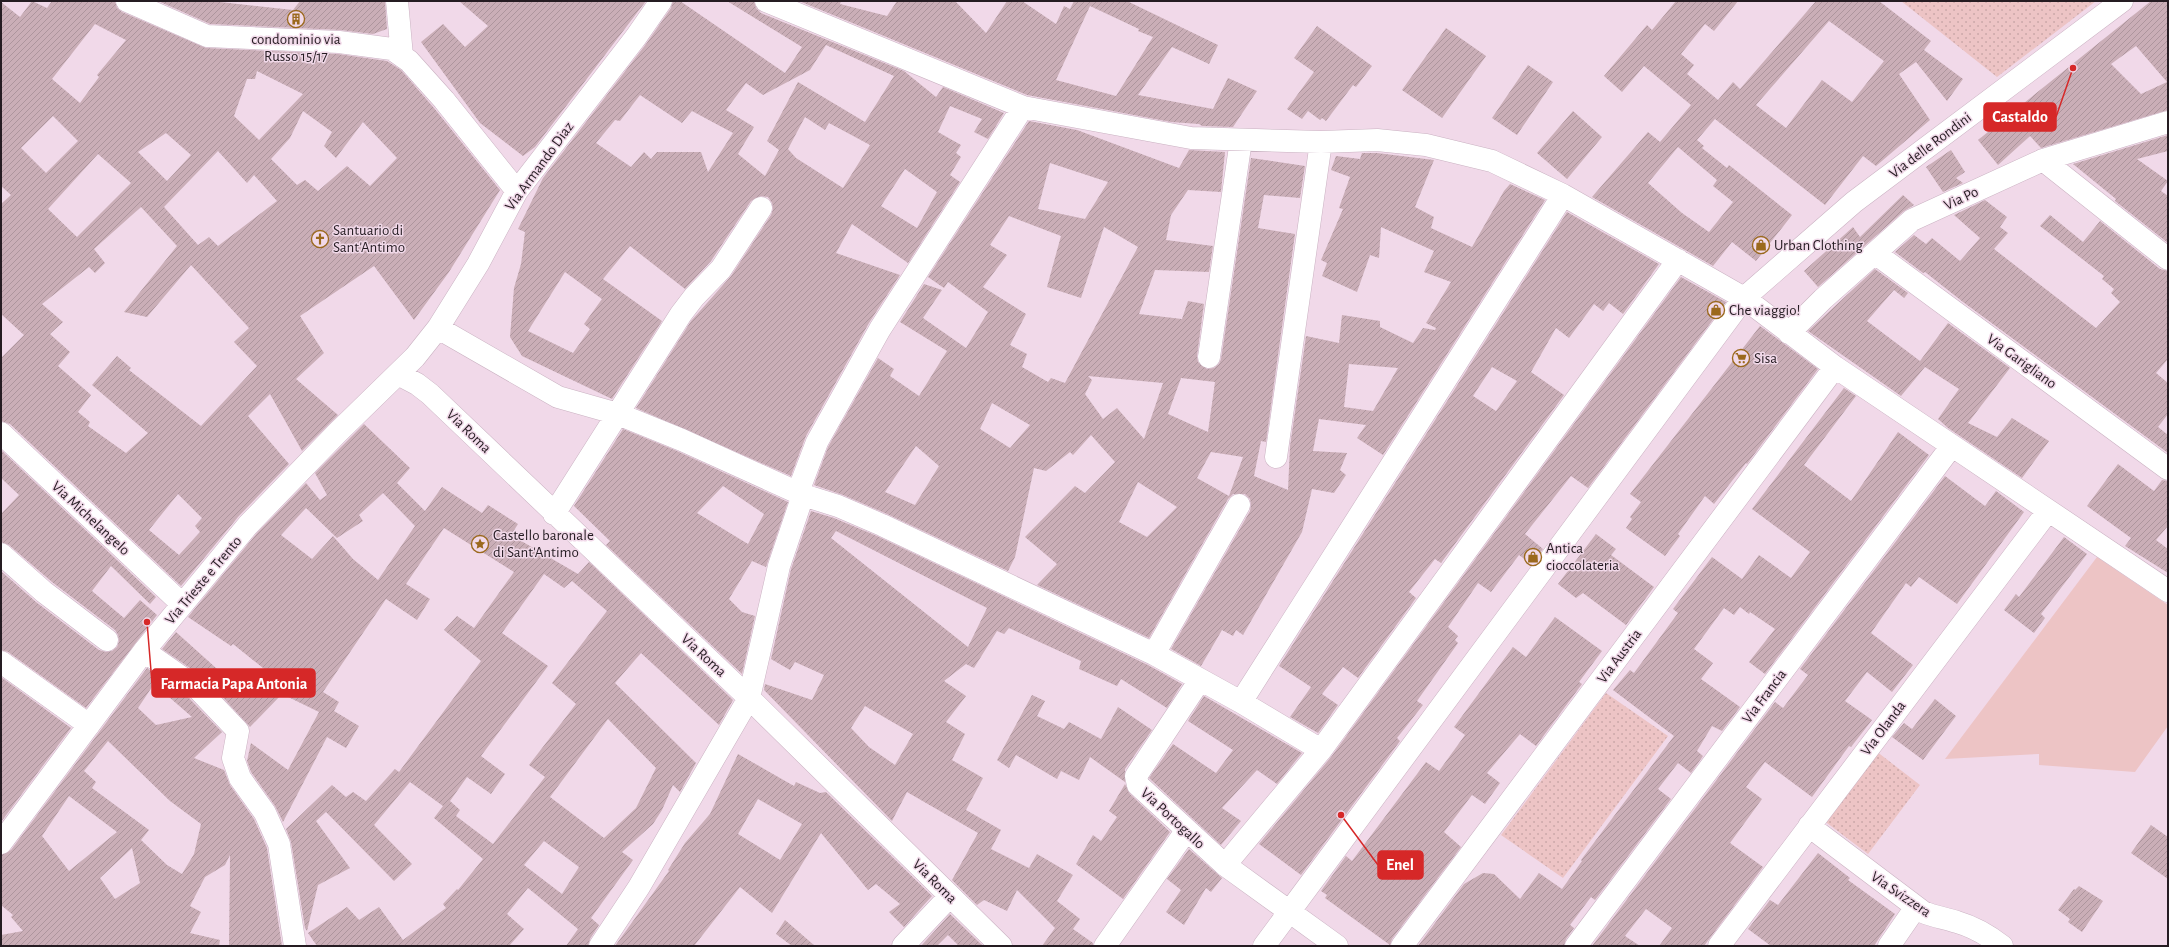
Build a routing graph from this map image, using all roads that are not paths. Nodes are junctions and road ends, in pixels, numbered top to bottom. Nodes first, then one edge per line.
1 (127, 1) edge
2 (397, 1) edge
3 (661, 1) edge
4 (766, 1) edge
5 (2122, 1) edge
6 (402, 56) junction
7 (1023, 107) junction
8 (2168, 122) edge
9 (1241, 140) junction
10 (1321, 142) junction
11 (2043, 160) junction
12 (517, 191) junction
13 (1562, 195) junction
14 (761, 208) dead end
15 (1876, 254) junction
16 (2168, 259) edge
17 (1678, 260) junction
18 (1744, 298) junction
19 (438, 328) junction
20 (1789, 334) junction
21 (1209, 357) dead end
22 (1835, 367) junction
23 (398, 374) junction
24 (618, 414) junction
25 (1, 433) edge
26 (1951, 447) junction
27 (1276, 457) dead end
28 (2168, 469) edge
29 (803, 495) junction
30 (1239, 506) dead end
31 (2048, 511) junction
32 (554, 514) junction
33 (1, 554) edge
34 (2168, 591) edge
35 (182, 604) junction
36 (107, 640) dead end
37 (144, 651) junction
38 (1154, 654) junction
39 (1, 662) edge
40 (1200, 680) junction
41 (749, 698) junction
42 (1241, 702) junction
43 (89, 725) junction
44 (1321, 750) junction
45 (1809, 826) junction
46 (1186, 831) junction
47 (1, 842) edge
48 (1224, 866) junction
49 (950, 896) junction
50 (1916, 907) junction
51 (1288, 913) junction
52 (296, 946) edge
53 (600, 946) edge
54 (903, 946) edge
55 (1001, 946) edge
56 (1105, 946) edge
57 (1264, 946) edge
58 (1337, 946) edge
59 (1402, 946) edge
60 (1576, 946) edge
61 (1719, 946) edge
62 (1889, 946) edge
63 (2002, 946) edge

1 - 6 street
2 - 6 street
3 - 12 street, Via Armando Diaz
4 - 7 street
5 - 18 street, Via delle Rondini
6 - 12 street
7 - 9 street
7 - 29 street
8 - 11 street, Via Po
9 - 10 street
9 - 21 street
10 - 13 street
10 - 27 street
11 - 15 street, Via Po
11 - 16 street
12 - 19 street, Via Armando Diaz
13 - 17 street
13 - 42 street
14 - 24 street
15 - 20 street, Via Po
15 - 28 street, Via Garigliano
17 - 18 street
17 - 44 street
18 - 20 street
18 - 51 street, Via delle Rondini
19 - 23 street, Via Armando Diaz
19 - 24 street
20 - 22 street
22 - 26 street
22 - 59 street, Via Austria
23 - 32 street, Via Roma
23 - 35 street, Via Trieste e Trento
24 - 29 street
24 - 32 street
25 - 35 street, Via Michelangelo
26 - 31 street
26 - 60 street, Via Francia
29 - 38 street
29 - 41 street
30 - 38 street
31 - 34 street
31 - 45 street, Via Olanda
32 - 41 street, Via Roma
33 - 36 street
35 - 37 street, Via Trieste e Trento
37 - 43 street, Via Trieste e Trento
37 - 52 street
38 - 40 street
39 - 43 street
40 - 42 street
40 - 46 street, Via Portogallo
41 - 49 street, Via Roma
41 - 53 street
42 - 44 street
43 - 47 street, Via Trieste e Trento
44 - 48 street
45 - 50 street, Via Svizzera
45 - 61 street, Via Olanda
46 - 48 street, Via Portogallo
46 - 56 street
48 - 51 street, Via Portogallo
49 - 54 street
49 - 55 street, Via Roma
50 - 62 street
50 - 63 street, Via Svizzera
51 - 57 street, Via delle Rondini
51 - 58 street, Via Portogallo

